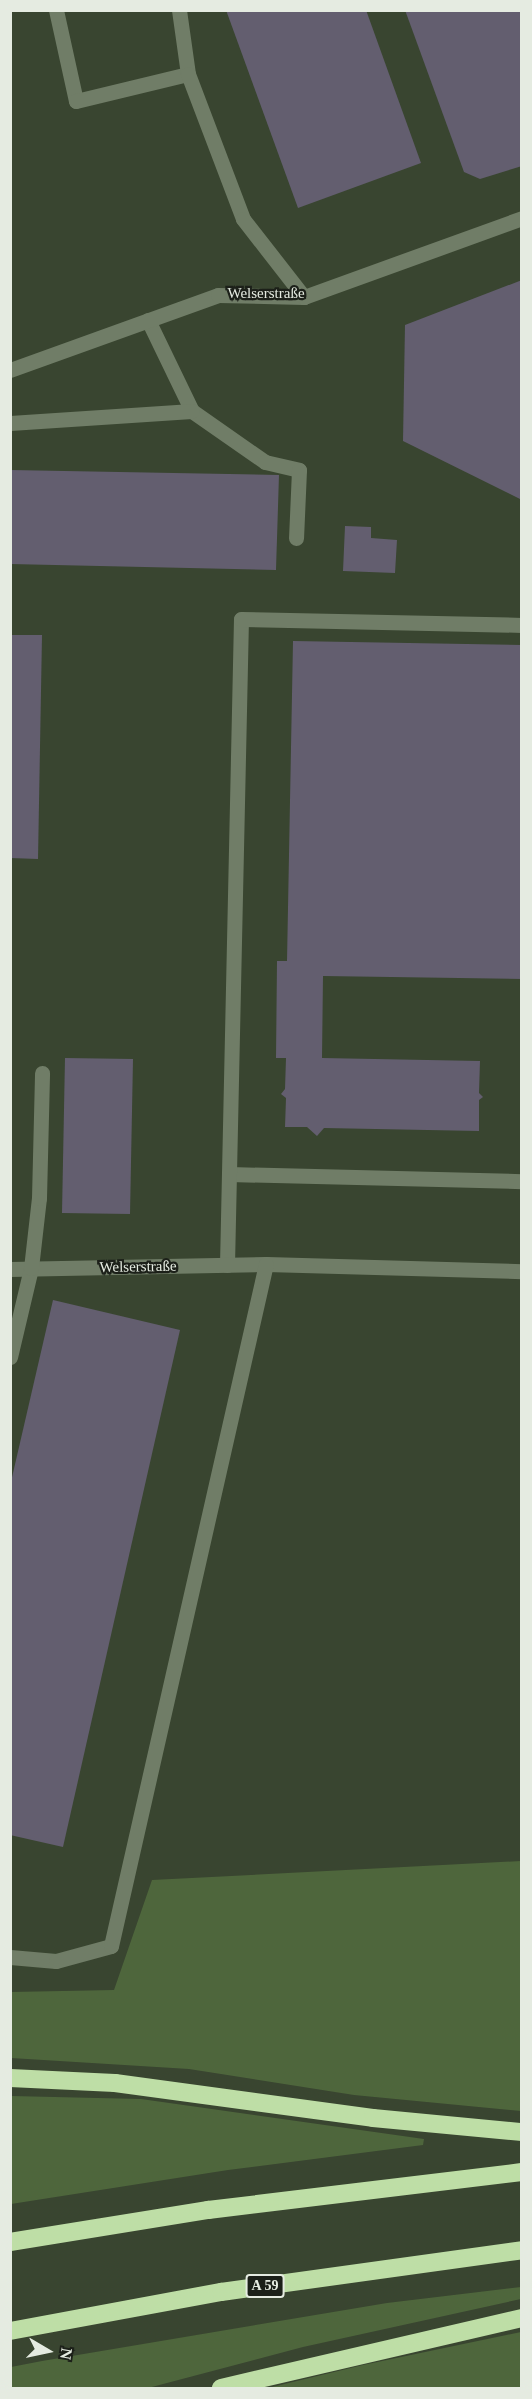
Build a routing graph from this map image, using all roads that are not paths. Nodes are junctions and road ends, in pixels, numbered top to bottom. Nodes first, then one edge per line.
1 (56, 10) edge
2 (179, 10) edge
3 (188, 75) junction
4 (522, 218) edge
5 (304, 297) junction
6 (148, 320) junction
7 (10, 370) edge
8 (192, 411) junction
9 (10, 423) edge
10 (296, 538) dead end
11 (522, 625) edge
12 (42, 1073) dead end
13 (229, 1174) junction
14 (522, 1181) edge
15 (266, 1264) junction
16 (227, 1265) junction
17 (31, 1268) junction
18 (10, 1269) edge
19 (522, 1271) edge
20 (10, 1357) edge
21 (10, 1957) edge
22 (10, 2078) edge
23 (522, 2132) edge
24 (522, 2172) edge
25 (10, 2242) edge
26 (522, 2250) edge
27 (522, 2318) edge
28 (10, 2331) edge
29 (221, 2388) edge

1 - 3 street
2 - 3 street
3 - 5 street
4 - 5 street, Welserstraße
5 - 6 street, Welserstraße
6 - 7 street, Welserstraße
6 - 8 street
8 - 9 street
8 - 10 street
11 - 13 street
12 - 17 street
13 - 14 street
13 - 16 street
15 - 16 street, Welserstraße
15 - 19 street, Welserstraße
15 - 21 street
16 - 17 street, Welserstraße
17 - 18 street, Welserstraße
17 - 20 street
22 - 23 highway
24 - 25 highway
26 - 28 highway, A 59
27 - 29 highway

